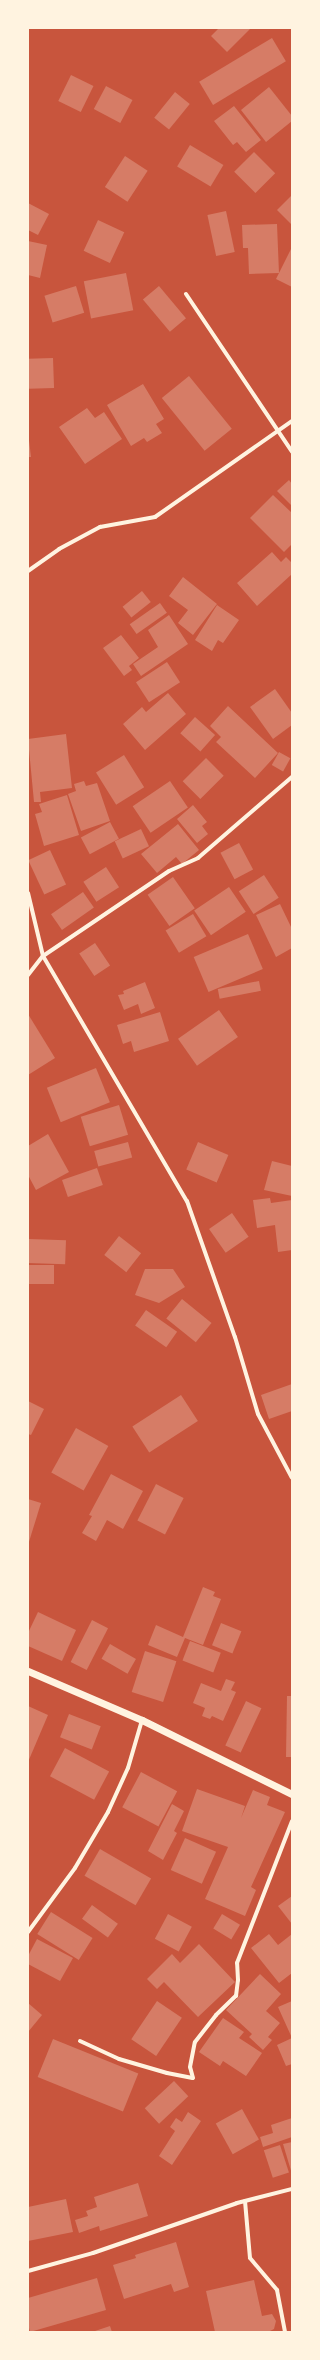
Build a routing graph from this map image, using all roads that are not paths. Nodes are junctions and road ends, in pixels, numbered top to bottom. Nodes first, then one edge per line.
1 (186, 294) dead end
2 (292, 421) edge
3 (277, 431) junction
4 (292, 452) edge
5 (28, 571) edge
6 (292, 777) edge
7 (28, 893) edge
8 (43, 956) junction
9 (28, 974) edge
10 (292, 1478) edge
11 (28, 1671) edge
12 (142, 1720) junction
13 (292, 1794) edge
14 (292, 1821) edge
15 (28, 1932) edge
16 (80, 2041) dead end
17 (292, 2189) edge
18 (245, 2201) junction
19 (28, 2270) edge
20 (285, 2332) edge

1 - 3 street
2 - 3 street
3 - 4 street
3 - 5 street
6 - 8 street
7 - 8 street
8 - 9 street
8 - 10 street
11 - 12 street
12 - 13 street
12 - 15 street
14 - 16 street
17 - 18 street
18 - 19 street
18 - 20 street

